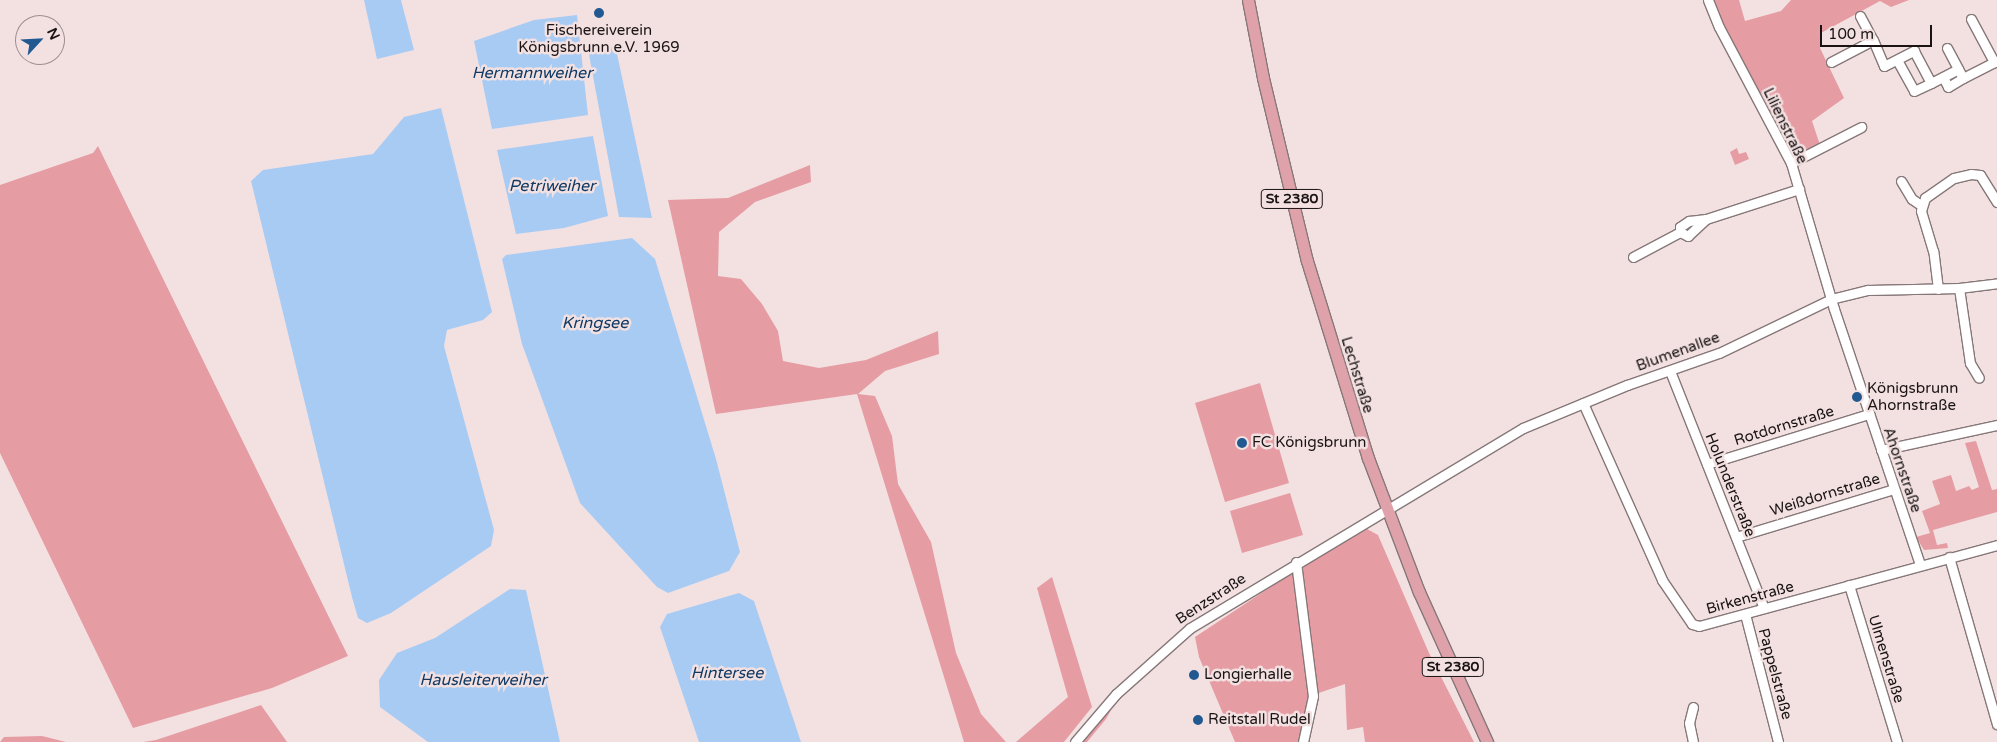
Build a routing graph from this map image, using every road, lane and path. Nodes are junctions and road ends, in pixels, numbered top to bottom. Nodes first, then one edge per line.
1 (1248, 0) edge
2 (1708, 0) edge
3 (1860, 16) dead end
4 (1970, 19) dead end
5 (1873, 40) junction
6 (1908, 43) dead end
7 (1947, 48) dead end
8 (1914, 51) junction
9 (1897, 60) junction
10 (1995, 61) edge
11 (1831, 62) dead end
12 (1958, 69) junction
13 (1943, 77) junction
14 (1963, 78) junction
15 (1931, 84) junction
16 (1861, 127) dead end
17 (1791, 163) junction
18 (1901, 181) dead end
19 (1799, 189) junction
20 (1997, 202) edge
21 (1921, 205) junction
22 (1633, 257) dead end
23 (1997, 283) edge
24 (1959, 288) junction
25 (1938, 289) junction
26 (1831, 299) junction
27 (1670, 371) junction
28 (1979, 378) dead end
29 (1583, 403) junction
30 (1869, 414) junction
31 (1997, 425) edge
32 (1881, 450) junction
33 (1707, 464) junction
34 (1894, 489) junction
35 (1386, 510) junction
36 (1736, 537) junction
37 (1997, 544) edge
38 (1949, 557) junction
39 (1296, 562) junction
40 (1920, 564) junction
41 (1849, 585) junction
42 (1764, 608) junction
43 (1745, 614) junction
44 (1693, 707) dead end
45 (1997, 724) edge
46 (1075, 742) edge
47 (1304, 742) edge
48 (1487, 742) edge
49 (1693, 742) edge
50 (1778, 742) edge
51 (1897, 742) edge

1 - 35 main road, Lechstraße / St 2380
2 - 17 street, Lilienstraße
3 - 5 street
4 - 10 street
5 - 9 street
5 - 11 street
6 - 8 street
7 - 12 street
8 - 9 street
8 - 15 street
9 - 15 street
10 - 14 street
12 - 13 street
12 - 14 street
13 - 14 street
13 - 15 street
16 - 17 street
17 - 19 street, Lilienstraße
18 - 21 street
19 - 22 street
19 - 26 street, Lilienstraße
20 - 21 street
21 - 25 street
23 - 24 street, Blumenallee
24 - 25 street, Blumenallee
24 - 28 street
25 - 26 street, Blumenallee
26 - 27 street, Blumenallee
26 - 30 street, Ahornstraße
27 - 29 street, Blumenallee
27 - 33 street, Holunderstraße
29 - 35 street, Blumenallee
29 - 43 street, Birkenstraße
30 - 32 street, Ahornstraße
30 - 33 street, Rotdornstraße
31 - 32 street
32 - 34 street, Ahornstraße
33 - 36 street, Holunderstraße
34 - 36 street, Weißdornstraße
34 - 40 street, Ahornstraße
35 - 39 street, Benzstraße
35 - 48 main road, Lechstraße / St 2380
36 - 42 street, Holunderstraße
37 - 38 street, Birkenstraße
38 - 40 street, Birkenstraße
38 - 45 street
39 - 46 street, Benzstraße
39 - 47 street
40 - 41 street, Birkenstraße
41 - 42 street, Birkenstraße
41 - 51 street, Ulmenstraße
42 - 43 street, Birkenstraße
43 - 50 street, Pappelstraße
44 - 49 street

